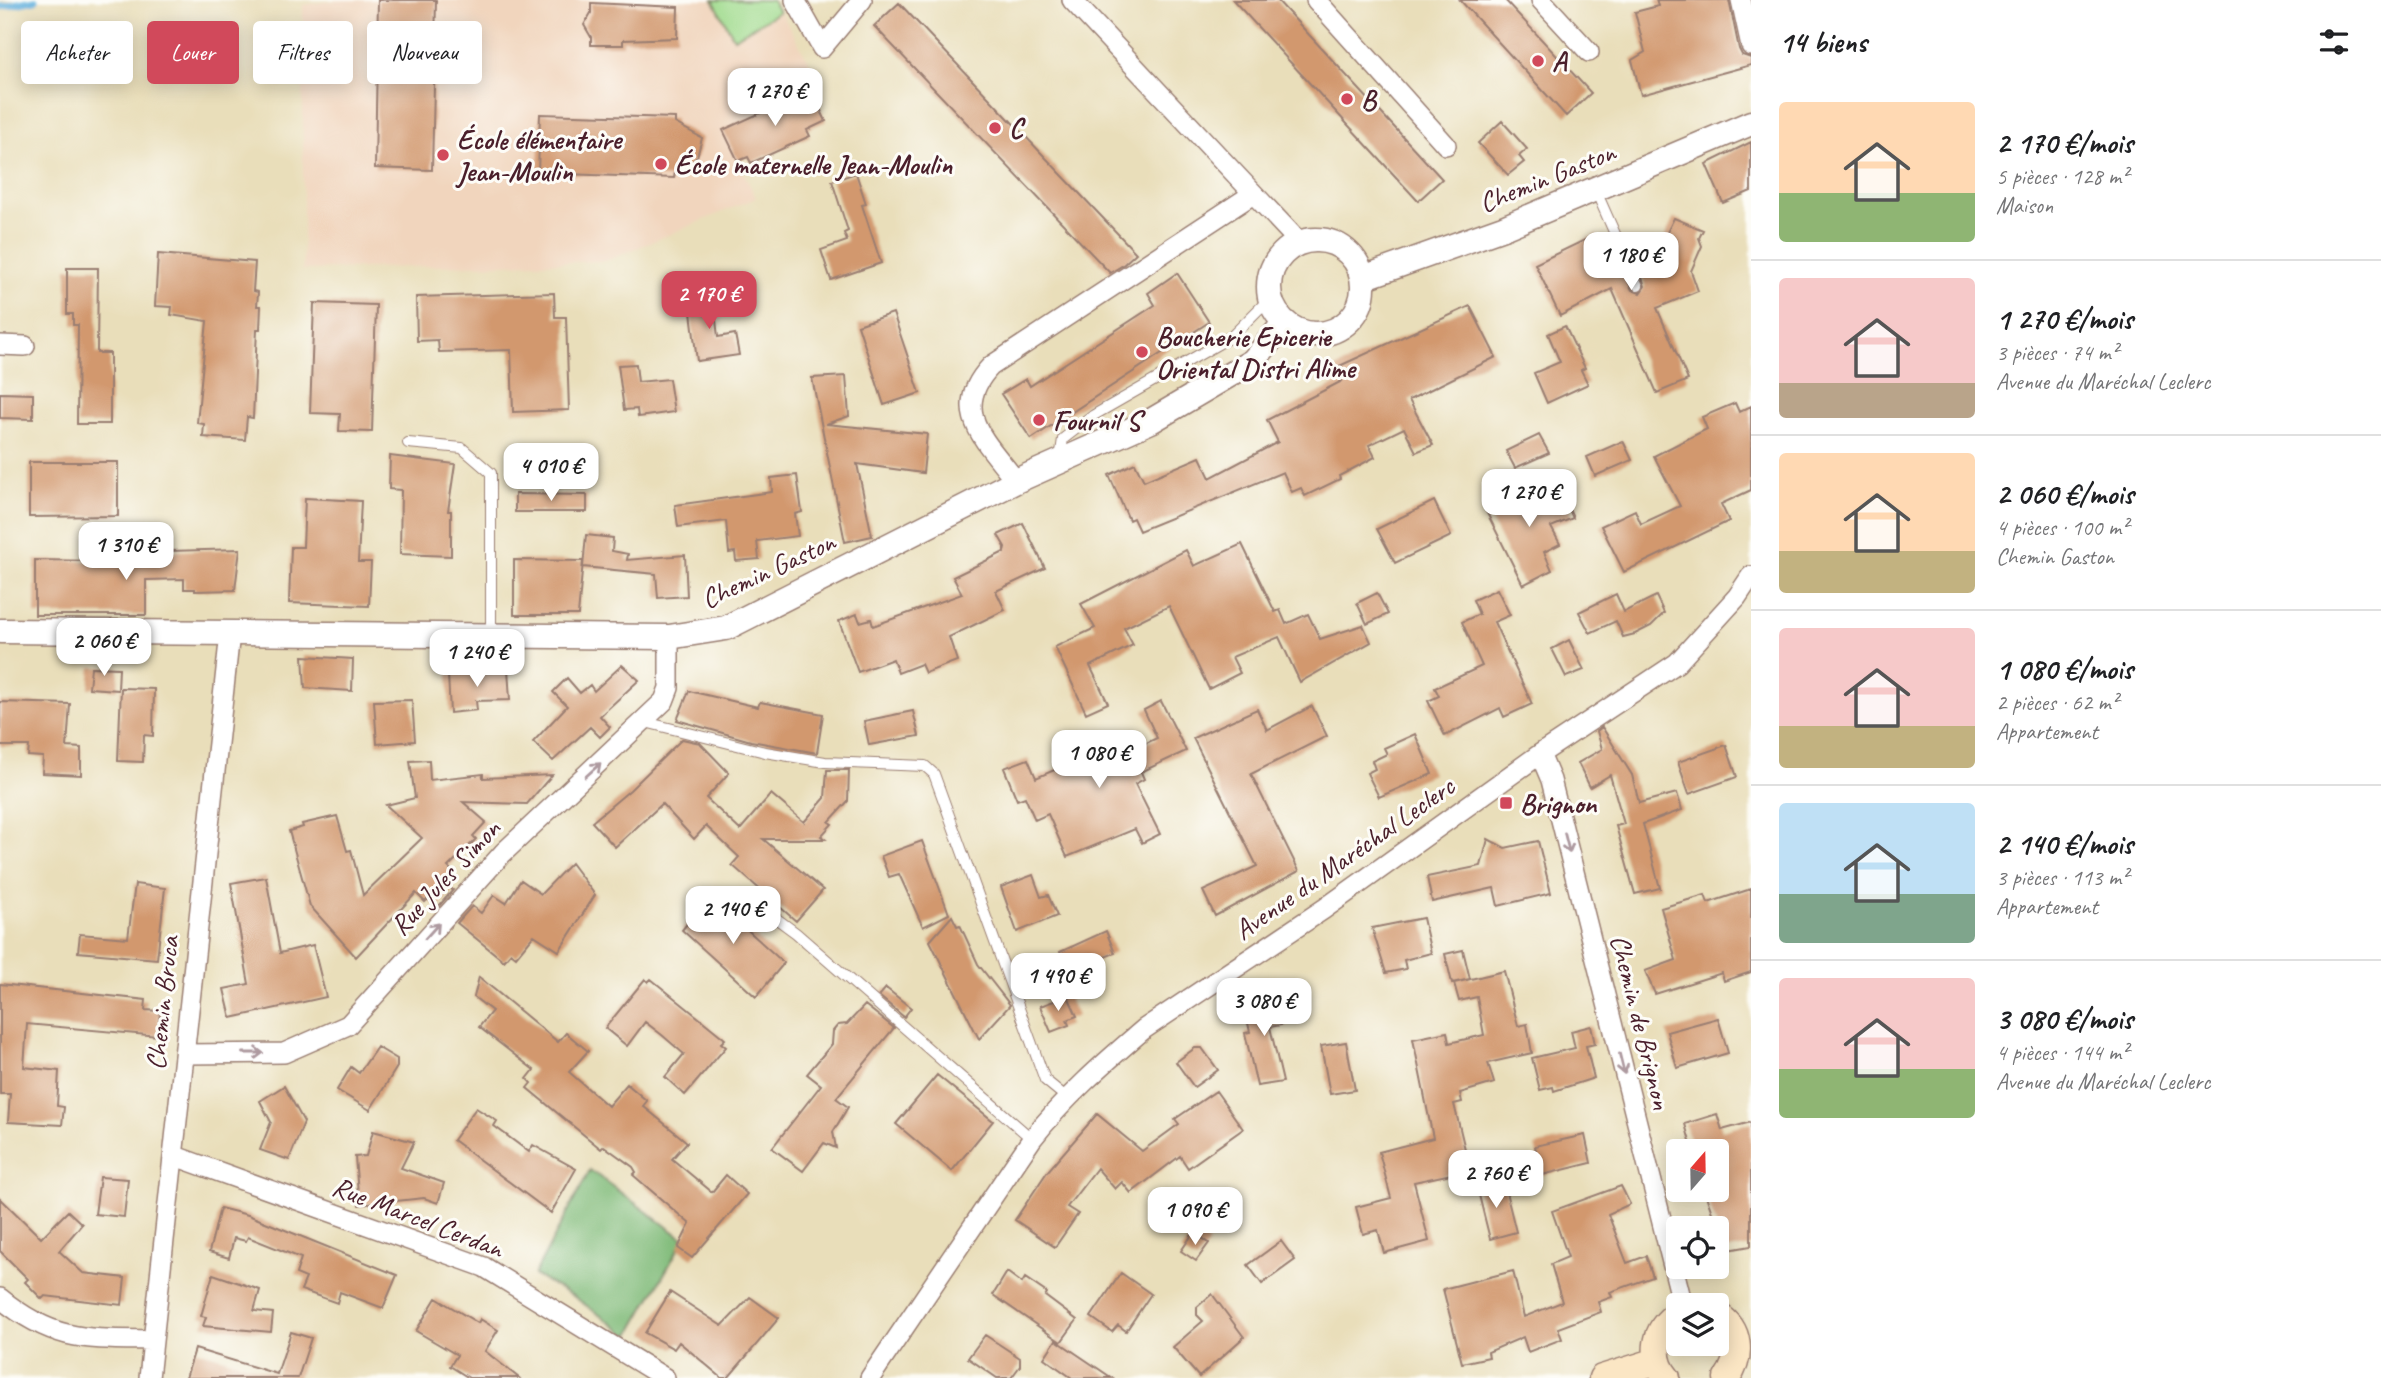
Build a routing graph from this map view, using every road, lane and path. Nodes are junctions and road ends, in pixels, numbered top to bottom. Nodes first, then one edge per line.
1 (795, 0) edge
2 (862, 0) edge
3 (1316, 0) edge
4 (1541, 0) edge
5 (1741, 0) edge
6 (1076, 1) edge
7 (1751, 46) edge
8 (1589, 52) dead end
9 (1751, 123) edge
10 (1446, 145) dead end
11 (1596, 191) junction
12 (1253, 194) junction
13 (1299, 242) junction
14 (1363, 278) junction
15 (1638, 286) dead end
16 (1270, 298) junction
17 (1285, 322) junction
18 (0, 345) edge
19 (24, 346) dead end
20 (408, 443) dead end
21 (1060, 463) junction
22 (1016, 481) junction
23 (1751, 576) edge
24 (0, 631) edge
25 (230, 633) junction
26 (491, 634) junction
27 (669, 637) junction
28 (645, 722) junction
29 (1541, 754) junction
30 (750, 899) dead end
31 (185, 1054) junction
32 (1067, 1098) junction
33 (1032, 1139) junction
34 (175, 1156) junction
35 (1680, 1293) edge
36 (0, 1298) edge
37 (1733, 1321) edge
38 (1666, 1323) edge
39 (153, 1340) junction
40 (1662, 1370) edge
41 (149, 1378) edge
42 (665, 1378) edge
43 (870, 1378) edge
44 (1602, 1378) edge
45 (1727, 1378) edge

1 - 2 street
3 - 10 street
4 - 8 street
5 - 7 street
6 - 12 street
9 - 11 street, Chemin Gaston
11 - 14 street, Chemin Gaston
11 - 15 lane
12 - 13 street
12 - 22 street
13 - 14 street
13 - 16 street
14 - 17 street
16 - 17 street
16 - 21 lane
17 - 21 street, Chemin Gaston
18 - 19 street
20 - 26 lane
21 - 22 street, Chemin Gaston
22 - 27 street, Chemin Gaston
23 - 29 street, Avenue du Maréchal Leclerc
24 - 25 street, Chemin Gaston
25 - 26 street, Chemin Gaston
25 - 31 street, Chemin Bruca
26 - 27 street, Chemin Gaston
27 - 28 street, Rue Jules Simon
31 -> 28 street, Rue Jules Simon
28 - 32 lane
29 - 32 street, Avenue du Maréchal Leclerc
29 -> 35 street, Chemin de Brignon
30 - 33 lane
31 - 34 street, Chemin Bruca
32 - 33 street, Avenue du Maréchal Leclerc
33 - 43 street, Avenue du Maréchal Leclerc
34 - 39 street, Chemin Bruca
34 - 42 street, Rue Marcel Cerdan
36 - 39 street
37 - 45 main road
38 - 40 main road
39 - 41 street, Chemin Bruca
40 - 44 main road

